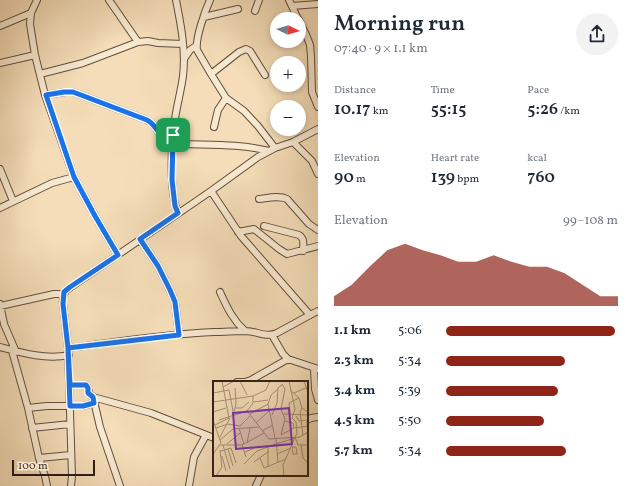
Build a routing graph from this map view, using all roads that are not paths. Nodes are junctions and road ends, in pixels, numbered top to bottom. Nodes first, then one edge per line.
1 (37, 0) edge
2 (109, 0) edge
3 (176, 0) edge
4 (210, 0) edge
5 (259, 0) edge
6 (291, 3) edge
7 (318, 4) edge
8 (238, 9) dead end
9 (255, 11) dead end
10 (31, 13) junction
11 (204, 17) junction
12 (0, 26) edge
13 (306, 36) edge
14 (138, 42) junction
15 (183, 44) junction
16 (196, 46) junction
17 (35, 55) junction
18 (184, 60) junction
19 (0, 63) edge
20 (40, 74) junction
21 (211, 74) junction
22 (265, 75) dead end
23 (46, 95) junction
24 (226, 98) junction
25 (318, 107) edge
26 (214, 127) dead end
27 (318, 129) edge
28 (172, 137) junction
29 (293, 142) junction
30 (275, 148) junction
31 (268, 151) junction
32 (0, 169) edge
33 (318, 174) edge
34 (74, 177) junction
35 (211, 191) junction
36 (259, 199) dead end
37 (13, 201) junction
38 (0, 208) edge
39 (178, 213) junction
40 (264, 226) dead end
41 (318, 230) edge
42 (238, 232) junction
43 (140, 239) junction
44 (318, 246) edge
45 (303, 251) junction
46 (118, 255) junction
47 (220, 292) dead end
48 (63, 296) junction
49 (0, 305) edge
50 (318, 312) edge
51 (310, 315) junction
52 (245, 331) junction
53 (179, 335) junction
54 (272, 336) junction
55 (0, 347) edge
56 (68, 348) junction
57 (14, 351) junction
58 (69, 355) junction
59 (288, 359) junction
60 (316, 368) edge
61 (248, 381) edge
62 (70, 385) junction
63 (93, 400) junction
64 (318, 400) edge
65 (70, 406) junction
66 (28, 408) junction
67 (318, 417) edge
68 (308, 420) edge
69 (70, 424) junction
70 (32, 428) junction
71 (206, 434) junction
72 (213, 438) edge
73 (71, 455) junction
74 (39, 458) junction
75 (261, 476) edge
76 (47, 486) edge
77 (71, 486) edge
78 (120, 486) edge
79 (189, 486) edge
80 (256, 486) edge

1 - 10 street
2 - 14 street
3 - 15 street
4 - 11 street
5 - 9 street
6 - 7 street
8 - 11 street
10 - 12 street
10 - 17 street
11 - 16 street
13 - 25 street
14 - 15 street
14 - 20 street
15 - 18 street
16 - 18 street
16 - 21 street
17 - 19 street
17 - 20 street
18 - 28 street
20 - 23 street
21 - 22 street
21 - 24 street
23 - 28 street
23 - 34 street
24 - 26 street
24 - 30 street
27 - 29 street
28 - 31 street
28 - 39 street
29 - 30 street
29 - 33 street
30 - 31 street
31 - 35 street
32 - 37 street
34 - 37 street
34 - 46 street
35 - 39 street
35 - 42 street
36 - 41 street
37 - 38 street
39 - 43 street
40 - 45 street
42 - 45 street
42 - 51 street
43 - 46 street
43 - 53 street
44 - 45 street
46 - 48 street
47 - 52 street
48 - 49 street
48 - 56 street
49 - 57 street
50 - 51 street
51 - 54 street
52 - 53 street
52 - 54 street
53 - 56 street
54 - 59 street
55 - 57 street
56 - 58 street
57 - 58 street
57 - 66 street
58 - 62 street
59 - 60 street
59 - 61 street
60 - 64 street
62 - 63 street
62 - 65 street
63 - 65 street
63 - 71 street
63 - 78 street
65 - 66 street
65 - 69 street
66 - 70 street
67 - 68 street
69 - 70 street
69 - 73 street
70 - 74 street
71 - 72 street
71 - 79 street
73 - 74 street
73 - 77 street
74 - 76 street
75 - 80 street

